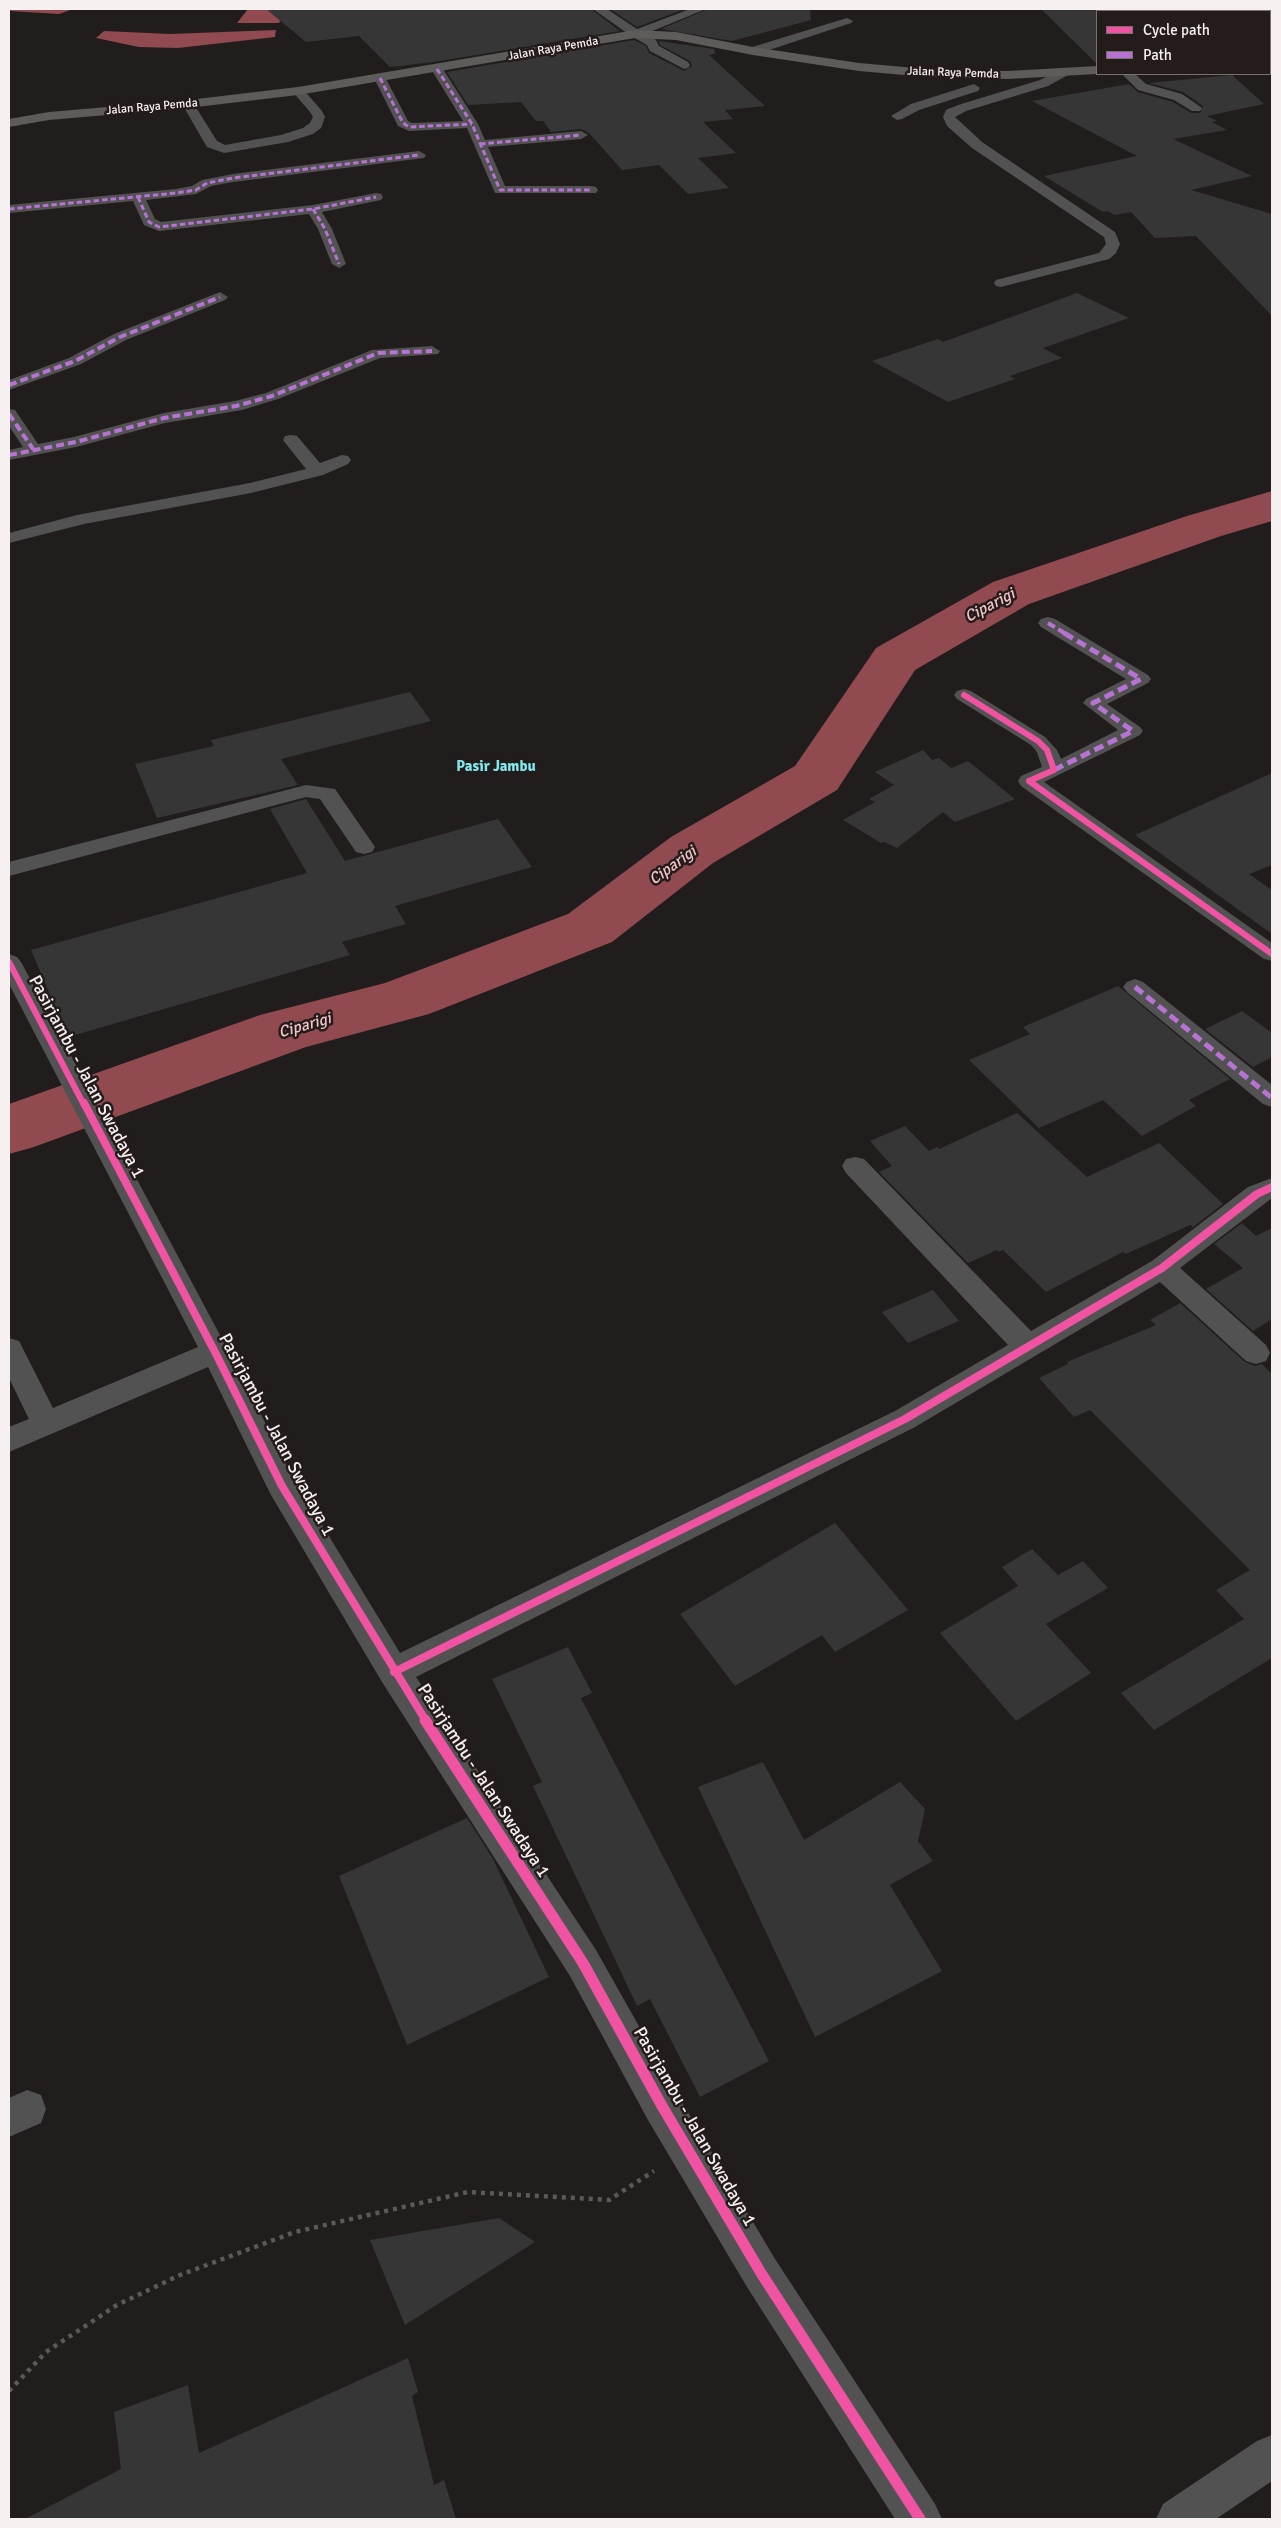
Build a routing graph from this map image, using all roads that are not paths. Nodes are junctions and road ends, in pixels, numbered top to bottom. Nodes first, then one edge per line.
1 (599, 9) edge
2 (700, 9) edge
3 (847, 21) dead end
4 (635, 34) junction
5 (676, 36) junction
6 (753, 51) junction
7 (684, 65) dead end
8 (437, 70) junction
9 (1096, 70) edge
10 (1064, 72) junction
11 (1008, 75) junction
12 (1129, 75) edge
13 (380, 78) junction
14 (298, 91) junction
15 (188, 104) junction
16 (1196, 108) dead end
17 (897, 116) dead end
18 (9, 123) edge
19 (472, 124) junction
20 (581, 135) dead end
21 (480, 144) junction
22 (419, 154) dead end
23 (591, 190) dead end
24 (138, 197) junction
25 (376, 197) dead end
26 (9, 209) edge
27 (313, 209) junction
28 (339, 264) dead end
29 (1001, 283) dead end
30 (220, 297) dead end
31 (432, 351) dead end
32 (9, 384) edge
33 (9, 414) edge
34 (291, 440) dead end
35 (32, 450) junction
36 (9, 455) edge
37 (342, 460) dead end
38 (317, 471) junction
39 (9, 538) edge
40 (1048, 623) dead end
41 (964, 695) dead end
42 (1054, 770) junction
43 (364, 847) dead end
44 (9, 869) edge
45 (1272, 954) edge
46 (9, 962) edge
47 (1134, 987) dead end
48 (1272, 1098) edge
49 (854, 1166) dead end
50 (1272, 1187) edge
51 (1162, 1268) junction
52 (1029, 1348) junction
53 (9, 1349) edge
54 (215, 1352) junction
55 (1256, 1353) dead end
56 (46, 1424) junction
57 (9, 1440) edge
58 (394, 1672) junction
59 (1272, 2456) edge
60 (920, 2519) edge
61 (1178, 2519) edge

1 - 4 street
2 - 4 street
2 - 5 street
3 - 6 street
4 - 5 main road, Jalan Raya Pemda
4 - 7 street
4 - 8 main road, Jalan Raya Pemda
5 - 6 main road, Jalan Raya Pemda
6 - 11 main road, Jalan Raya Pemda
8 - 13 main road, Jalan Raya Pemda
8 - 19 street
9 - 10 main road, Jalan Raya Pemda
10 - 11 main road, Jalan Raya Pemda
10 - 29 street
11 - 17 street
12 - 16 street
13 - 14 main road, Jalan Raya Pemda
13 - 19 street
14 - 15 main road, Jalan Raya Pemda
14 - 15 street
15 - 18 main road, Jalan Raya Pemda
19 - 21 street
20 - 21 street
21 - 23 street
22 - 24 street
24 - 26 street
24 - 27 street
25 - 27 street
27 - 28 street
30 - 32 street
31 - 35 street
33 - 35 street
34 - 38 street
35 - 36 street
37 - 38 street
38 - 39 street
40 - 42 street
41 - 42 street
42 - 45 street
43 - 44 street
46 - 54 street, Pasirjambu - Jalan Swadaya 1
47 - 48 street
49 - 52 street
50 - 51 street
51 - 52 street
51 - 55 street
52 - 58 street
53 - 56 street
54 - 56 street
54 - 58 street, Pasirjambu - Jalan Swadaya 1
56 - 57 street
58 - 60 street, Pasirjambu - Jalan Swadaya 1
59 - 61 street

